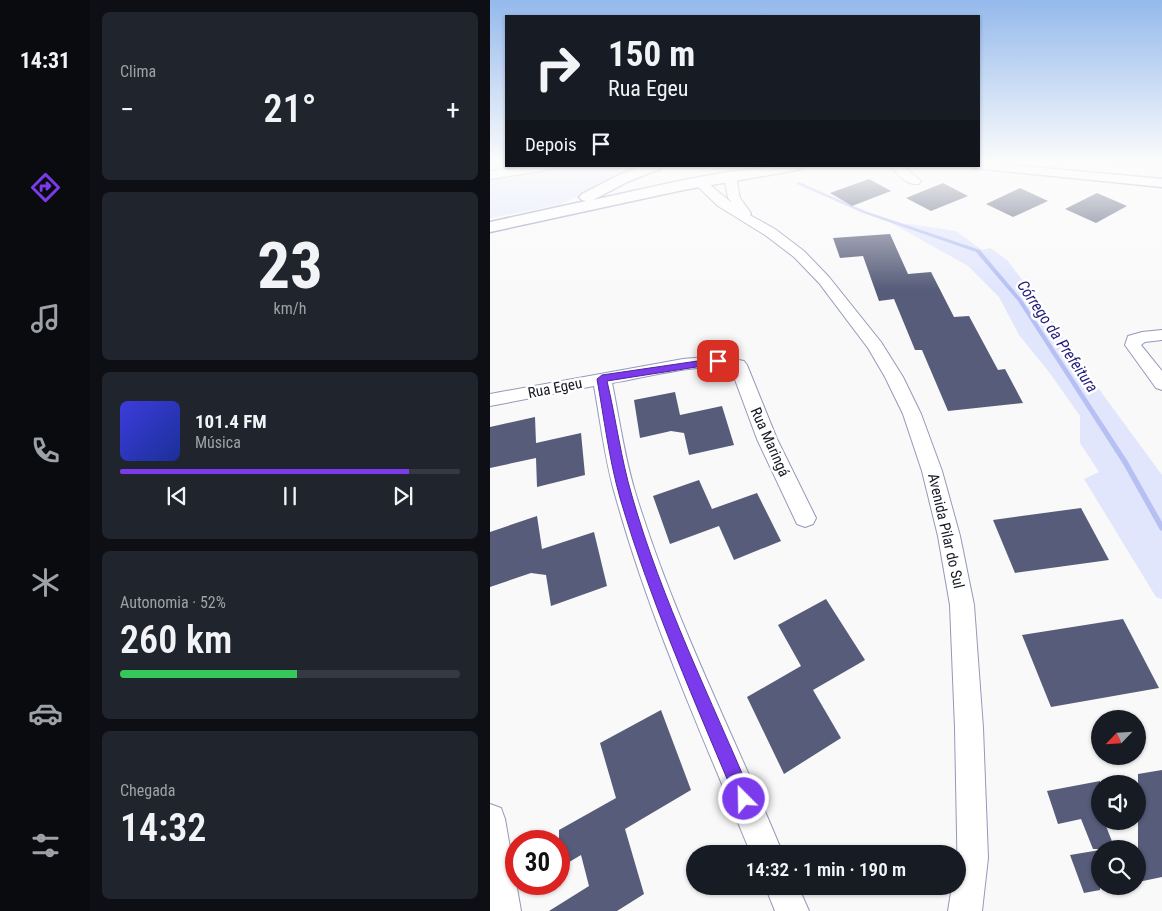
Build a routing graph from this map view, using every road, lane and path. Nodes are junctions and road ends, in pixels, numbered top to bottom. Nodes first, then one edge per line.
1 (566, 205) edge
2 (595, 205) edge
3 (727, 205) edge
4 (739, 205) edge
5 (748, 216) junction
6 (490, 220) edge
7 (490, 227) edge
8 (1162, 336) edge
9 (738, 364) joint
10 (602, 379) junction
11 (1162, 384) edge
12 (490, 400) edge
13 (805, 518) dead end
14 (490, 819) edge
15 (763, 845) edge
16 (785, 895) edge
17 (504, 911) edge
18 (792, 911) edge
19 (965, 911) edge

1 - 6 main road
2 - 7 main road
3 - 5 street, Avenida Pilar do Sul
4 - 5 street, Avenida Pilar do Sul
5 - 19 street, Avenida Pilar do Sul
8 - 11 street
9 - 10 street, Rua Egeu
9 - 13 street, Rua Maringá
10 - 12 street, Rua Egeu
10 - 15 street
14 - 17 street
16 - 18 street

